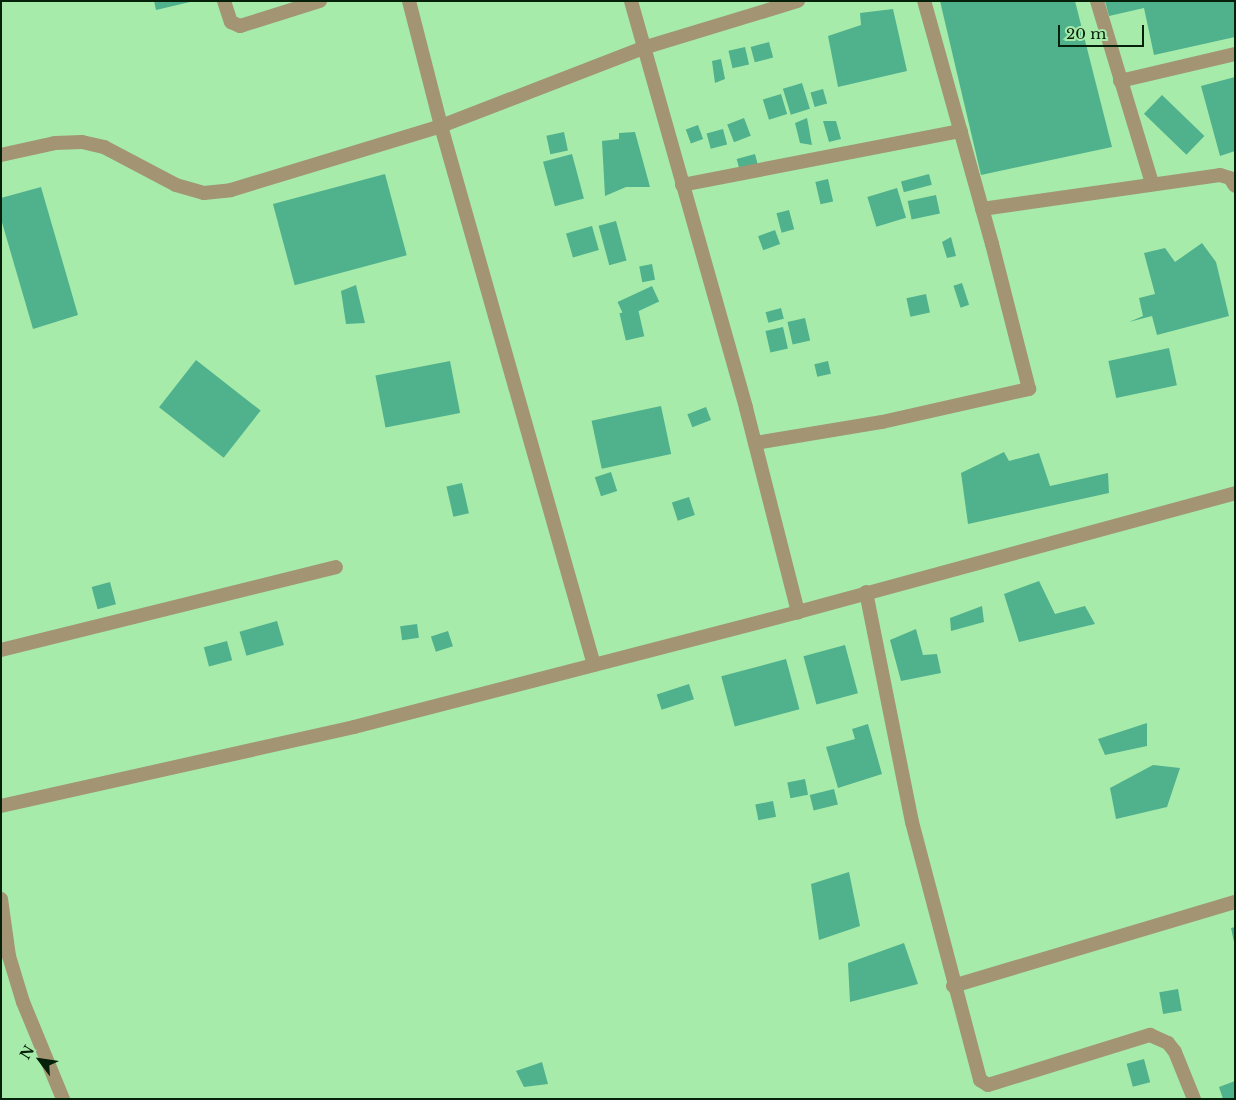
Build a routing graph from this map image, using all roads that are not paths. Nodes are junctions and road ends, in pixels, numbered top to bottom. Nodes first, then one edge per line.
1 (224, 1) edge
2 (320, 1) edge
3 (409, 1) edge
4 (631, 1) edge
5 (798, 1) edge
6 (924, 1) edge
7 (1097, 1) edge
8 (643, 48) junction
9 (1235, 54) edge
10 (1120, 81) junction
11 (441, 126) junction
12 (961, 131) junction
13 (1, 155) edge
14 (1152, 183) junction
15 (682, 185) junction
16 (1235, 186) edge
17 (982, 209) junction
18 (755, 443) junction
19 (1235, 494) edge
20 (336, 568) dead end
21 (866, 592) junction
22 (798, 612) junction
23 (1, 650) edge
24 (594, 664) junction
25 (1, 806) edge
26 (1, 899) edge
27 (1235, 902) edge
28 (953, 986) junction
29 (63, 1099) edge
30 (1194, 1099) edge

1 - 2 street
3 - 11 street
4 - 8 street
5 - 8 street
6 - 12 street
7 - 10 street
8 - 11 street
8 - 15 street
9 - 10 street
10 - 14 street
11 - 13 street
11 - 24 street
12 - 15 street
12 - 17 street
14 - 16 street
14 - 17 street
15 - 18 street
17 - 18 street
18 - 22 street
19 - 21 street
20 - 23 street
21 - 22 street
21 - 28 street
22 - 24 street
24 - 25 street
26 - 29 street
27 - 28 street
28 - 30 street

